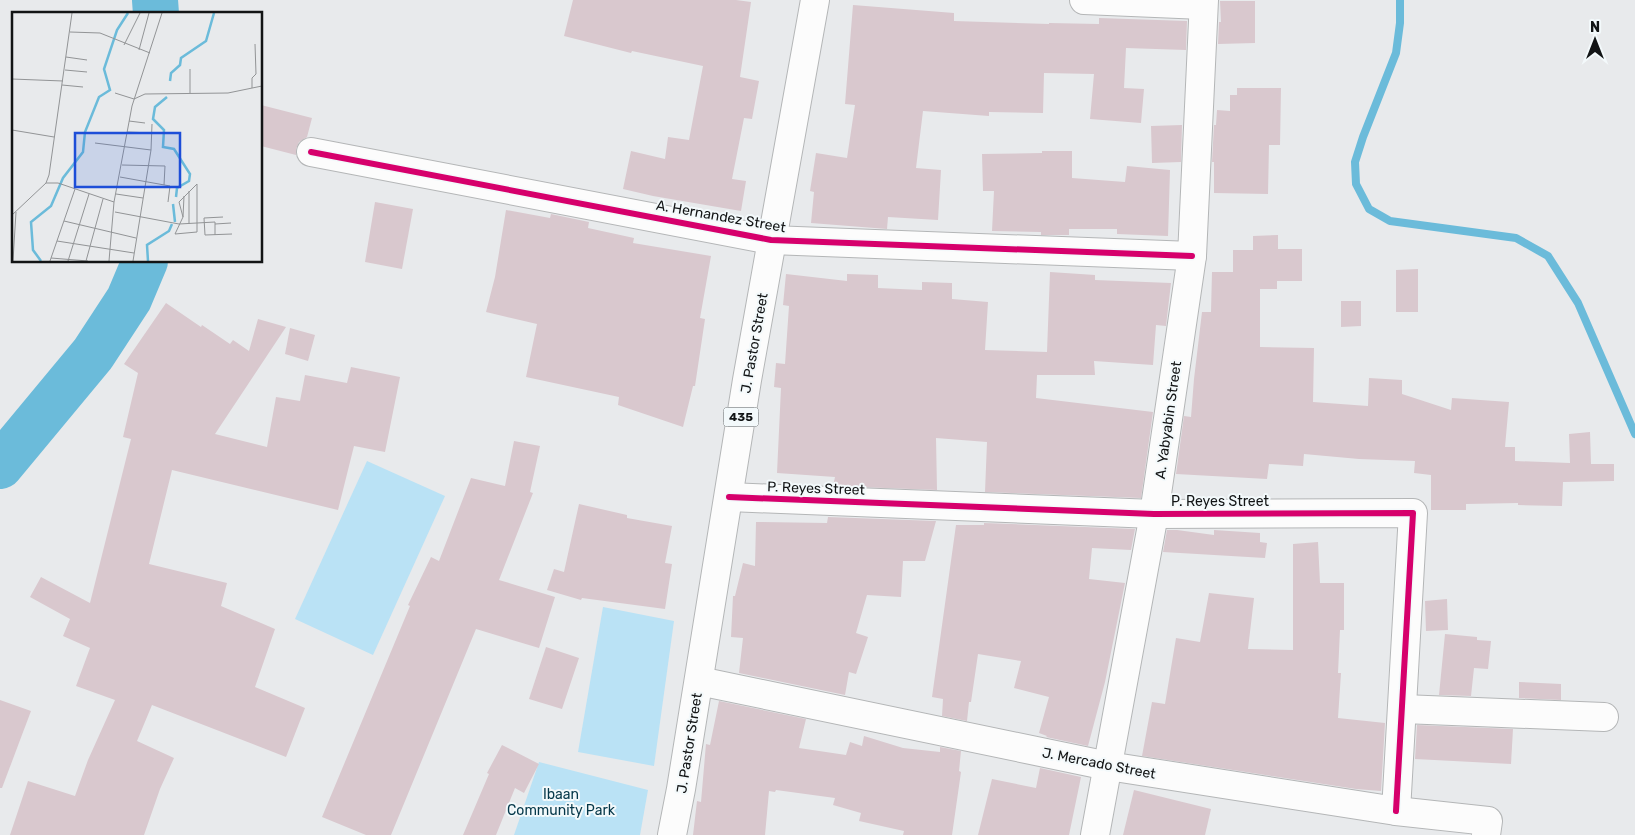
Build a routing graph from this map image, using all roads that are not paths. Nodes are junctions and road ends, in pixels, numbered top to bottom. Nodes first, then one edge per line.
1 (814, 0) edge
2 (1084, 0) edge
3 (1204, 3) edge
4 (311, 152) dead end
5 (771, 240) junction
6 (1192, 256) junction
7 (728, 497) junction
8 (1154, 514) junction
9 (699, 681) junction
10 (1403, 709) junction
11 (1604, 717) dead end
12 (1108, 766) junction
13 (1396, 811) junction
14 (672, 835) edge
15 (1095, 835) edge
16 (1486, 835) edge

1 - 5 street, J. Pastor Street / 435
2 - 3 street
3 - 6 street, A. Yabyabin Street
4 - 5 street, A. Hernandez Street
5 - 6 street, A. Hernandez Street
5 - 7 street, J. Pastor Street / 435
6 - 8 street, A. Yabyabin Street
7 - 8 street, P. Reyes Street
7 - 9 street, J. Pastor Street / 435
8 - 10 street, P. Reyes Street
8 - 12 street, A. Yabyabin Street
9 - 12 street, J. Mercado Street
9 - 14 street, J. Pastor Street / 435
10 - 11 street
10 - 13 street, P. Reyes Street
12 - 13 street, J. Mercado Street
12 - 15 street, A. Yabyabin Street
13 - 16 street, J. Mercado Street

